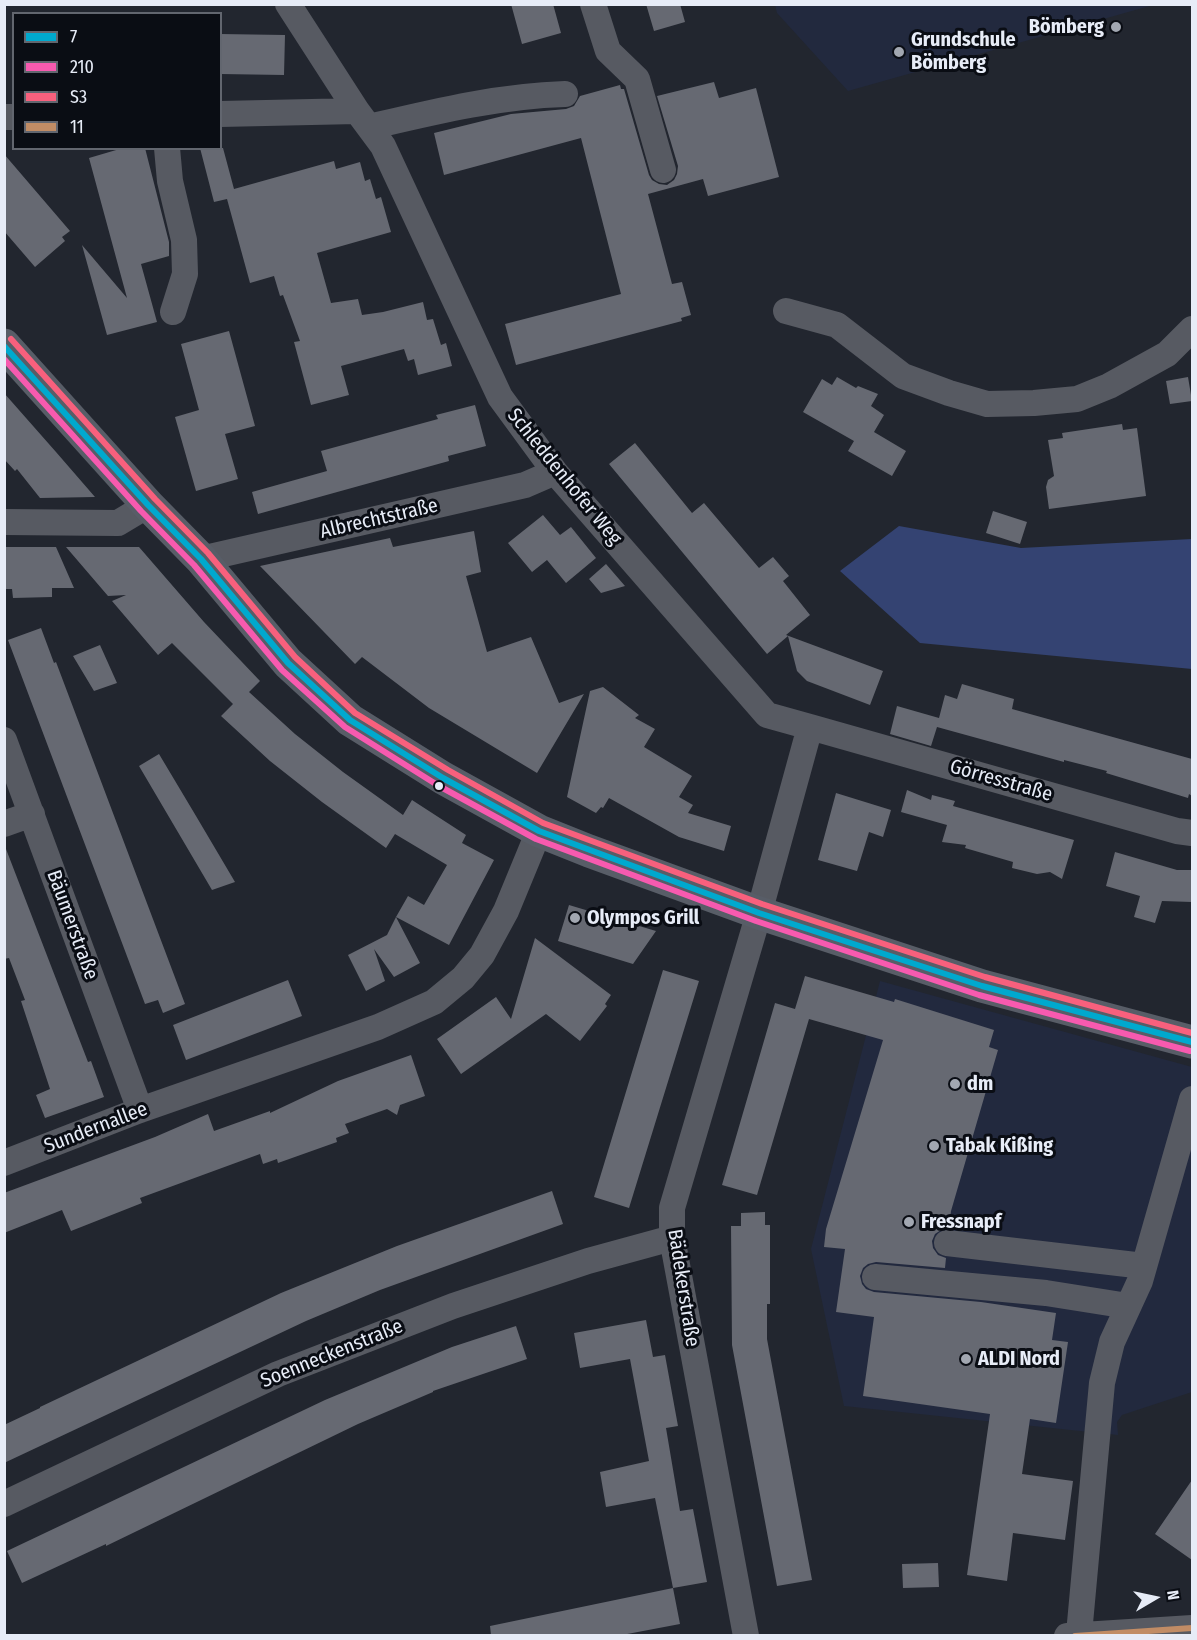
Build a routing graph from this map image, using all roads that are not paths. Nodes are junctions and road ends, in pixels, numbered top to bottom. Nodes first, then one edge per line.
1 (288, 4) edge
2 (592, 4) edge
3 (565, 94) dead end
4 (222, 114) edge
5 (363, 119) junction
6 (167, 150) edge
7 (663, 170) dead end
8 (786, 311) dead end
9 (172, 312) dead end
10 (1192, 329) edge
11 (4, 345) edge
12 (555, 472) junction
13 (148, 506) junction
14 (4, 522) edge
15 (201, 560) junction
16 (810, 727) junction
17 (4, 740) edge
18 (32, 814) junction
19 (4, 824) edge
20 (539, 831) junction
21 (1192, 833) edge
22 (759, 913) junction
23 (1192, 1042) edge
24 (1192, 1101) edge
25 (140, 1110) junction
26 (4, 1163) edge
27 (672, 1238) junction
28 (947, 1243) dead end
29 (1144, 1266) junction
30 (875, 1277) dead end
31 (1128, 1306) junction
32 (4, 1504) edge
33 (1192, 1628) edge
34 (746, 1635) edge
35 (1073, 1635) edge

1 - 5 street, Schleddenhofer Weg
2 - 7 street
3 - 5 street
4 - 5 street
5 - 12 street, Schleddenhofer Weg
6 - 9 street
8 - 10 street
11 - 13 main road
12 - 15 street, Albrechtstraße
12 - 16 street, Schleddenhofer Weg
13 - 14 street
13 - 15 main road
15 - 20 main road
16 - 21 street, Görresstraße
16 - 22 street
17 - 18 street, Bäumerstraße
18 - 19 street
18 - 25 street, Bäumerstraße
20 - 22 main road
20 - 25 street, Sundernallee
22 - 23 main road
22 - 27 street, Bädekerstraße
24 - 29 street
25 - 26 street, Sundernallee
27 - 32 street, Soenneckenstraße
27 - 34 street, Bädekerstraße
28 - 29 street
29 - 31 street
30 - 31 street
31 - 35 street
33 - 35 street

